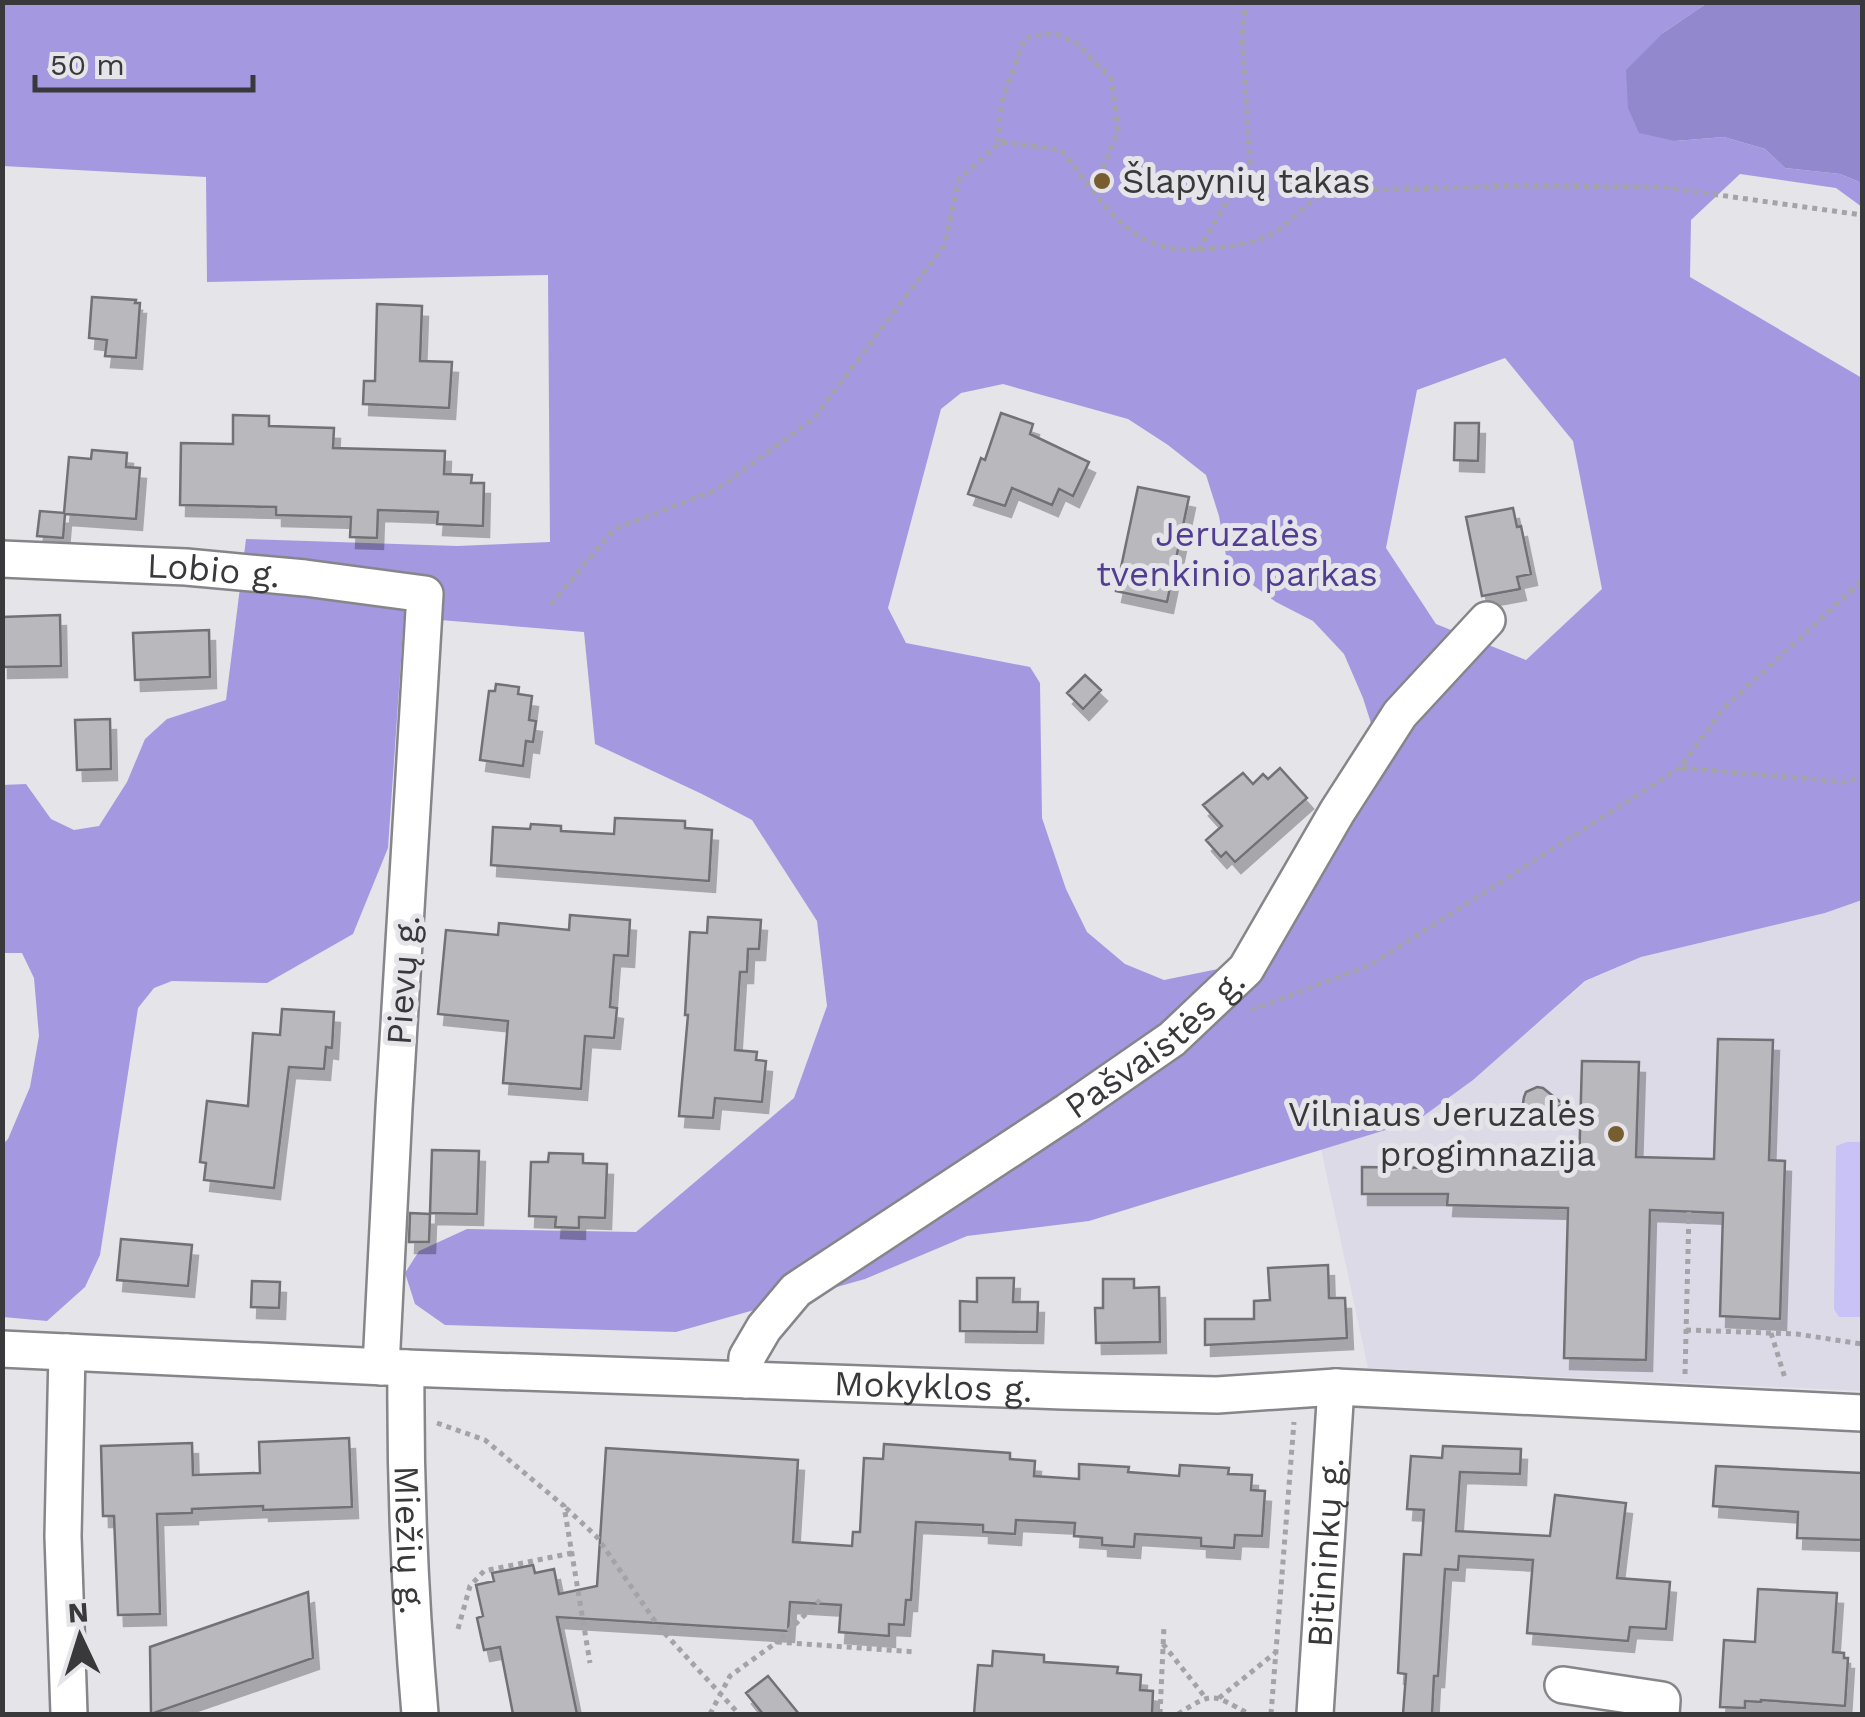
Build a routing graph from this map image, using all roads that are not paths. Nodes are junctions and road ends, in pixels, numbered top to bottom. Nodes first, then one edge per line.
1 (2, 559) edge
2 (426, 594) joint
3 (1487, 620) dead end
4 (2, 1350) edge
5 (67, 1352) junction
6 (394, 1367) junction
7 (746, 1380) junction
8 (1336, 1387) junction
9 (1862, 1413) edge
10 (1563, 1685) dead end
11 (69, 1714) edge
12 (420, 1714) edge
13 (1315, 1714) edge
14 (1661, 1714) edge

1 - 2 street, Lobio g.
2 - 6 street, Pievų g.
3 - 7 street, Pašvaistės g.
4 - 5 street, Mokyklos g.
5 - 6 street, Mokyklos g.
5 - 11 street
6 - 7 street, Mokyklos g.
6 - 12 street, Miežių g.
7 - 8 street, Mokyklos g.
8 - 9 street, Mokyklos g.
8 - 13 street, Bitininkų g.
10 - 14 street

